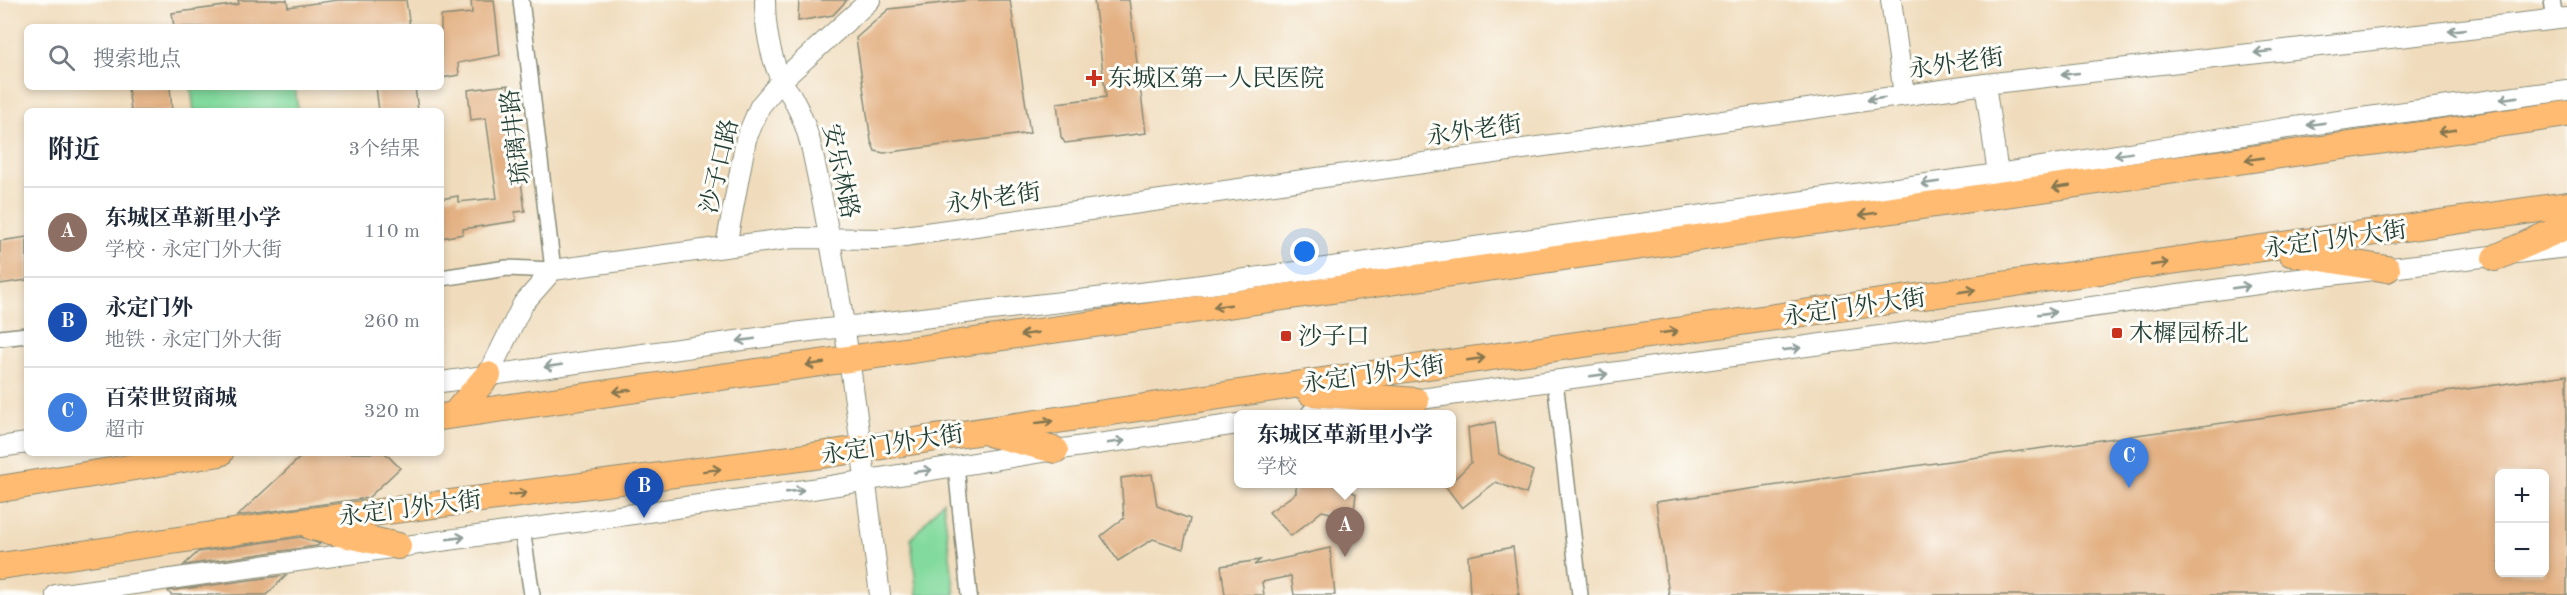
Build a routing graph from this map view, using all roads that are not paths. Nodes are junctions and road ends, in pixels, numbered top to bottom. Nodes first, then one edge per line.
1 (521, 0) edge
2 (765, 0) edge
3 (870, 0) edge
4 (1891, 0) edge
5 (2552, 0) edge
6 (2561, 19) edge
7 (781, 81) junction
8 (1985, 84) junction
9 (2567, 90) edge
10 (1904, 95) junction
11 (2567, 114) edge
12 (1998, 174) junction
13 (2567, 205) edge
14 (2567, 226) edge
15 (830, 239) junction
16 (726, 246) junction
17 (2567, 247) edge
18 (2268, 249) junction
19 (2495, 258) junction
20 (2387, 269) junction
21 (553, 270) junction
22 (444, 278) edge
23 (845, 327) junction
24 (24, 335) edge
25 (0, 338) edge
26 (850, 359) junction
27 (488, 375) junction
28 (1555, 381) junction
29 (444, 382) edge
30 (1259, 390) junction
31 (1416, 401) junction
32 (1343, 410) edge
33 (448, 416) edge
34 (1234, 425) edge
35 (980, 431) junction
36 (24, 443) edge
37 (0, 447) edge
38 (862, 449) junction
39 (1055, 450) junction
40 (202, 456) edge
41 (956, 466) junction
42 (866, 481) junction
43 (0, 489) edge
44 (294, 523) junction
45 (522, 529) junction
46 (398, 546) junction
47 (0, 566) edge
48 (56, 595) edge
49 (532, 595) edge
50 (880, 595) edge
51 (969, 595) edge
52 (1580, 595) edge

1 - 21 street, 琉璃井路
2 - 7 street, 安乐林路
3 - 7 street, 沙子口路
4 - 10 street
5 - 6 street
6 -> 8 street, 永外老街
7 - 15 street, 安乐林路
7 - 16 street, 沙子口路
8 - 10 street, 永外老街
8 - 12 street
9 -> 12 street
10 -> 15 street, 永外老街
11 -> 26 highway
12 -> 23 street
13 - 18 highway, 永定门外大街
14 - 19 highway
15 - 16 street, 永外老街
15 - 23 street, 安乐林路
16 - 21 street, 永外老街
17 - 19 street, 永定门外大街
18 - 20 highway
30 -> 18 highway, 永定门外大街
19 - 20 street, 永定门外大街
28 -> 20 street, 永定门外大街
21 - 22 street, 永外老街
21 - 27 street
23 - 26 street, 安乐林路
23 -> 27 street
24 - 25 street
26 -> 33 highway
26 - 38 street, 安乐林路
27 - 29 street
27 - 33 highway
28 - 31 street, 永定门外大街
28 - 52 street
30 - 31 highway
35 -> 30 highway, 永定门外大街
31 - 32 street, 永定门外大街
39 -> 34 street, 永定门外大街
35 - 38 highway, 永定门外大街
35 - 39 highway
36 - 37 street
38 - 42 street, 安乐林路
44 -> 38 highway, 永定门外大街
39 - 41 street, 永定门外大街
40 - 43 highway
42 -> 41 street, 永定门外大街
41 - 51 street
45 -> 42 street, 永定门外大街
42 - 50 street, 安乐林路
44 - 46 highway
44 - 47 highway, 永定门外大街
46 -> 45 street, 永定门外大街
45 - 49 street
46 - 48 street, 永定门外大街

